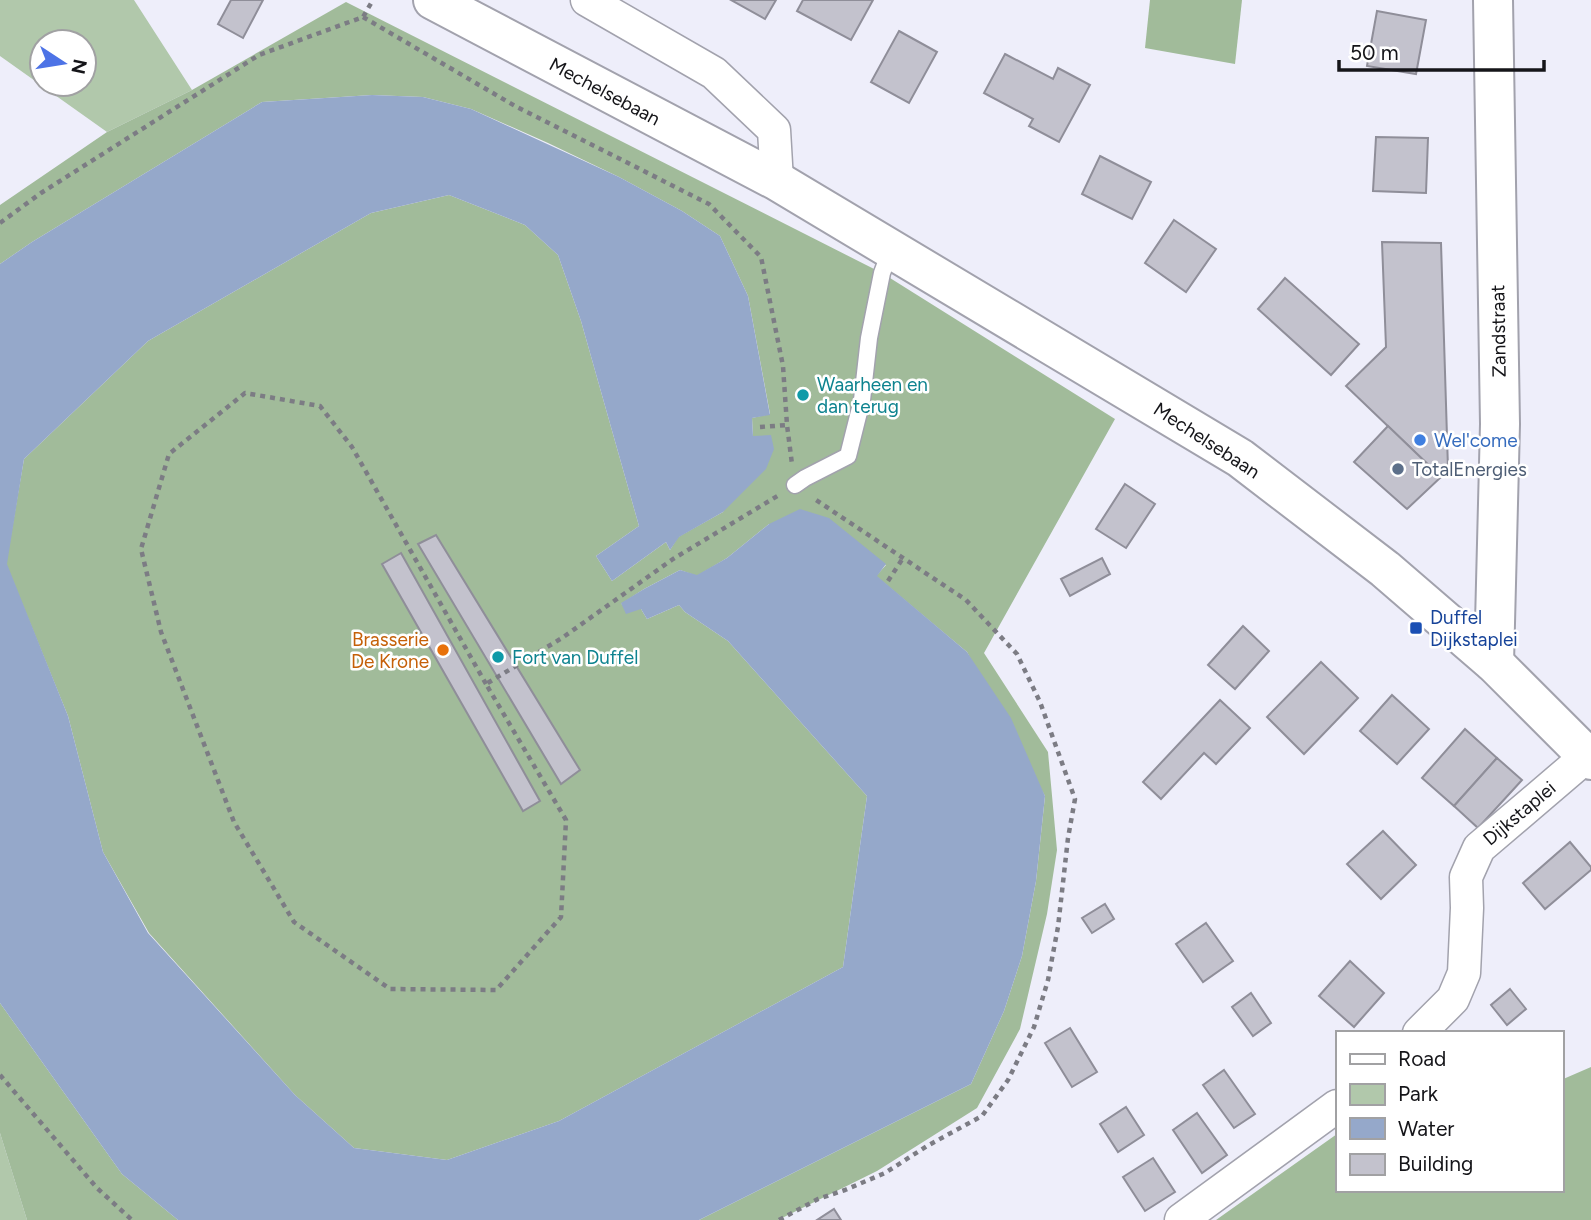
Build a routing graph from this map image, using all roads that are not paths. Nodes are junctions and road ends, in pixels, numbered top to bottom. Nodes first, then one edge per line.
1 (433, 0) edge
2 (587, 0) edge
3 (1493, 0) edge
4 (778, 181) junction
5 (891, 249) junction
6 (795, 485) road end
7 (1494, 663) junction
8 (1589, 758) edge
9 (1421, 1031) edge
10 (1336, 1107) edge
11 (1181, 1220) edge

1 - 4 main road, Mechelsebaan
2 - 4 street
3 - 7 main road, Zandstraat
4 - 5 main road, Mechelsebaan
5 - 6 lane
5 - 7 main road, Mechelsebaan
7 - 8 main road, Mechelsebaan
8 - 9 street, Dijkstaplei
10 - 11 street

